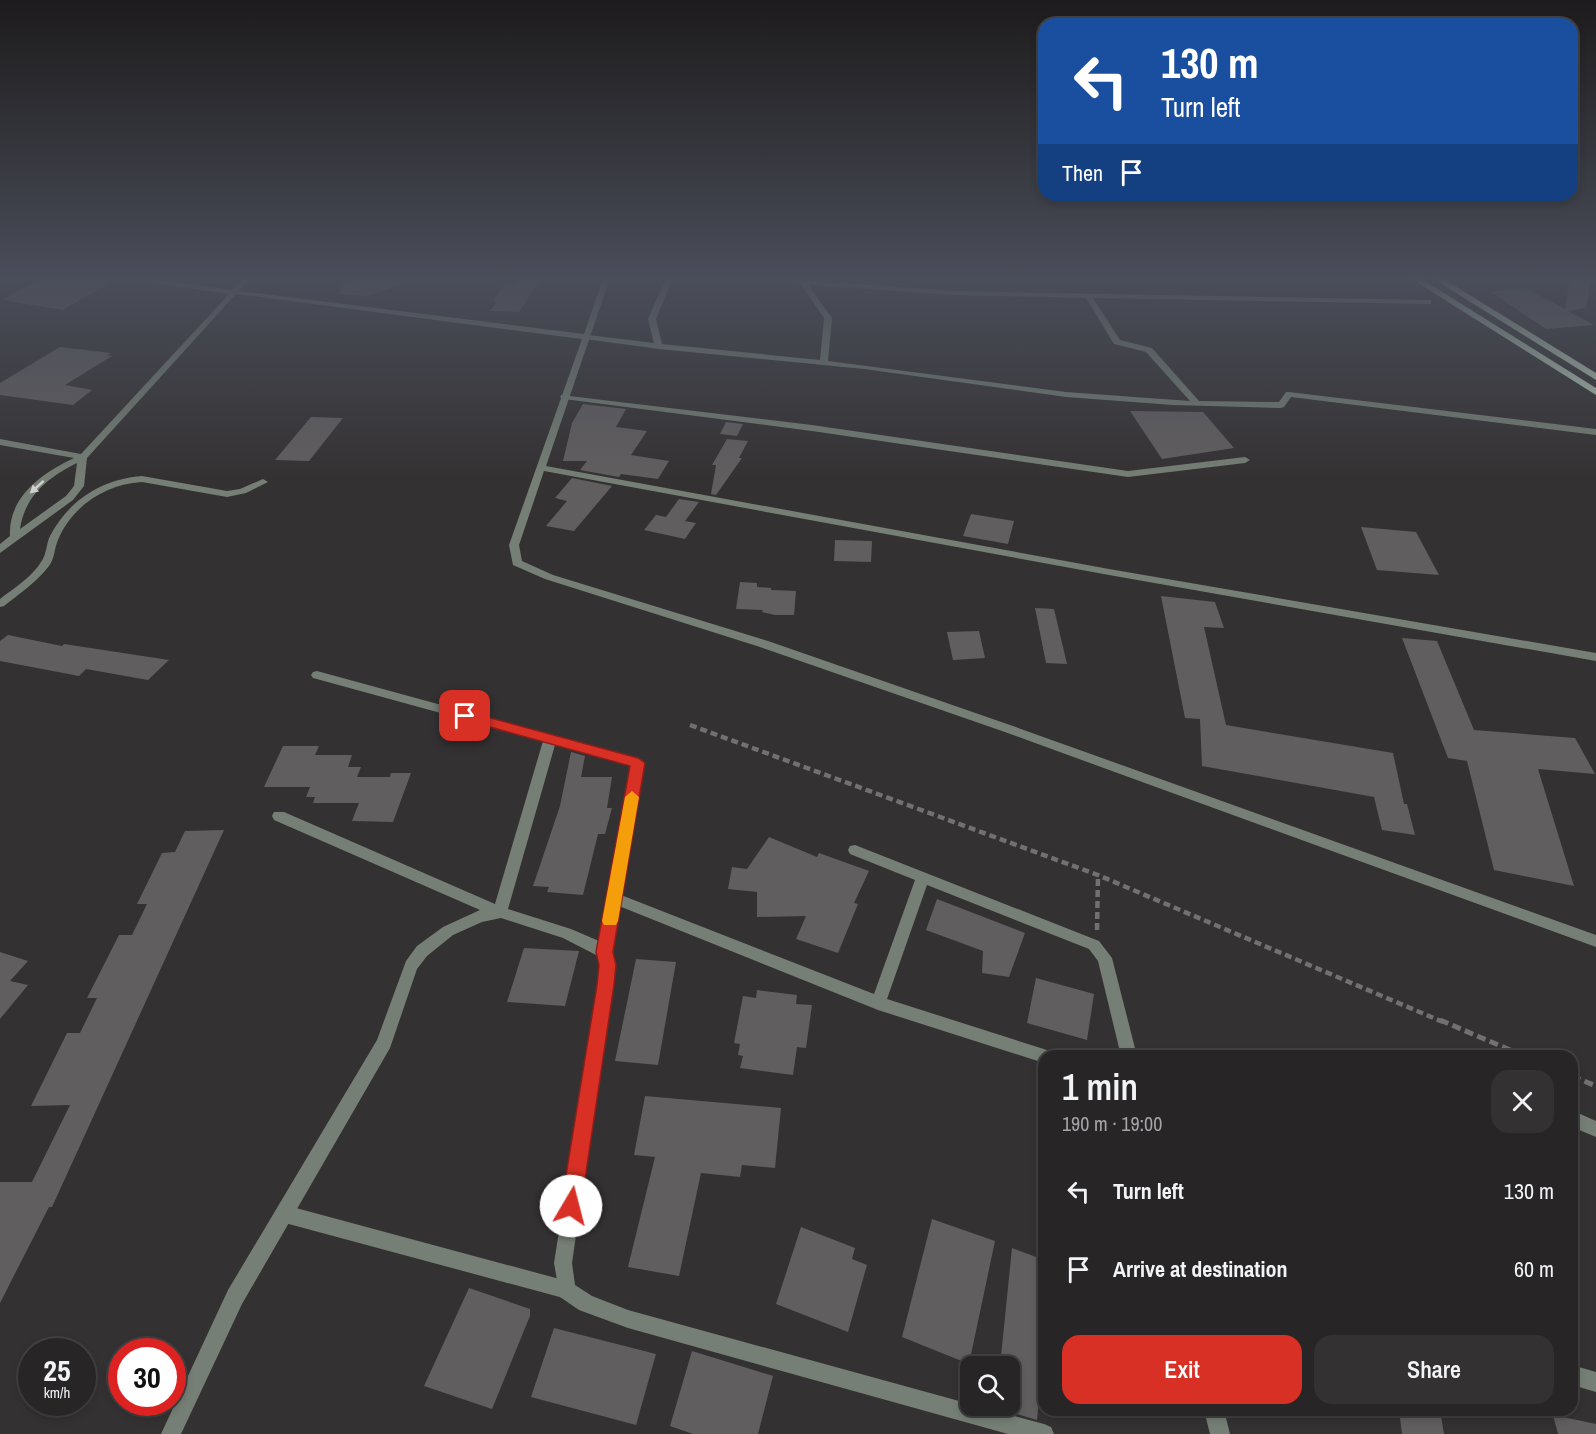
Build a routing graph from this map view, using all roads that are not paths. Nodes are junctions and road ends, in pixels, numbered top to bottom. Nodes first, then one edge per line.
1 (186, 345) edge
2 (585, 345) edge
3 (644, 345) edge
4 (826, 345) edge
5 (1129, 345) edge
6 (1521, 345) edge
7 (1544, 345) edge
8 (659, 347) joint
9 (824, 363) junction
10 (1596, 377) edge
11 (1596, 392) edge
12 (564, 397) junction
13 (1197, 405) junction
14 (1596, 432) edge
15 (0, 442) edge
16 (83, 457) junction
17 (1245, 460) dead end
18 (541, 468) junction
19 (263, 482) dead end
20 (14, 535) junction
21 (0, 550) edge
22 (0, 604) edge
23 (1596, 657) edge
24 (317, 675) dead end
25 (550, 739) junction
26 (279, 816) dead end
27 (855, 850) dead end
28 (923, 877) junction
29 (614, 898) junction
30 (500, 912) junction
31 (1596, 941) edge
32 (604, 952) junction
33 (878, 1003) junction
34 (1128, 1050) edge
35 (1038, 1054) edge
36 (1578, 1121) dead end
37 (1596, 1129) edge
38 (285, 1214) junction
39 (567, 1290) junction
40 (1578, 1377) edge
41 (1596, 1382) edge
42 (1216, 1416) edge
43 (171, 1434) edge
44 (1044, 1434) edge
45 (1220, 1434) edge

1 - 16 street
2 - 12 street
3 - 8 street
4 - 9 street
5 - 13 street
6 - 11 main road
7 - 10 main road
8 - 9 street
9 - 13 street
12 - 17 street
12 - 18 street
13 - 14 street
15 - 16 street
16 - 20 street
16 -> 20 street
18 - 23 street
18 - 31 street
19 - 22 street
20 - 21 street
24 - 25 street
25 - 29 street
25 - 30 street
26 - 30 street
27 - 28 street
28 - 33 street
28 - 34 street
29 - 32 street
29 - 33 street
30 - 32 street
30 - 38 street
32 - 39 street
33 - 35 street
36 - 37 street
38 - 39 street
38 - 43 street
39 - 44 street
40 - 41 street
42 - 45 street

